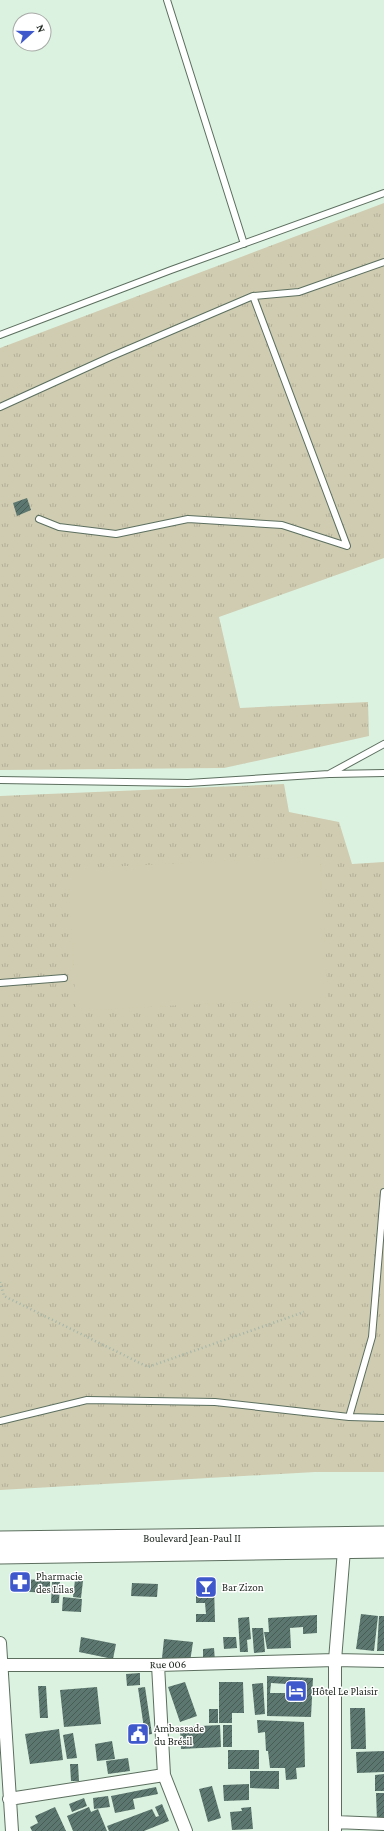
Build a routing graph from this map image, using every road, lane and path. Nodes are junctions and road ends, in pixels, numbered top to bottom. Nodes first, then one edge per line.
1 (167, 0) edge
2 (384, 193) edge
3 (244, 244) junction
4 (384, 262) edge
5 (253, 296) junction
6 (0, 335) edge
7 (0, 407) edge
8 (39, 519) dead end
9 (384, 744) edge
10 (384, 773) edge
11 (329, 774) junction
12 (0, 780) edge
13 (64, 978) dead end
14 (0, 983) edge
15 (384, 1192) edge
16 (0, 1282) edge
17 (304, 1312) dead end
18 (349, 1417) junction
19 (384, 1418) edge
20 (0, 1420) edge
21 (384, 1535) edge
22 (0, 1540) edge
23 (384, 1549) edge
24 (344, 1550) junction
25 (0, 1555) edge
26 (0, 1644) edge
27 (335, 1660) junction
28 (384, 1661) edge
29 (1, 1665) junction
30 (158, 1665) junction
31 (164, 1775) junction
32 (9, 1799) junction
33 (384, 1824) edge
34 (335, 1826) edge
35 (12, 1831) edge
36 (186, 1831) edge

1 - 3 lane
2 - 3 lane
3 - 6 lane
4 - 5 lane
5 - 7 lane
5 - 8 lane
9 - 11 lane
10 - 11 lane
11 - 12 lane
13 - 14 lane
15 - 18 lane
16 - 17 path
18 - 19 lane
18 - 20 lane
21 - 22 main road, Boulevard Jean-Paul II
23 - 24 main road, Boulevard Jean-Paul II
24 - 25 main road, Boulevard Jean-Paul II
24 - 27 street
26 - 29 street
27 - 28 street, Rue 006
27 - 30 street, Rue 006
27 - 34 street
29 - 30 street, Rue 006
29 - 32 street
30 - 31 street
31 - 32 street
31 - 36 street
32 - 35 street
33 - 34 street

